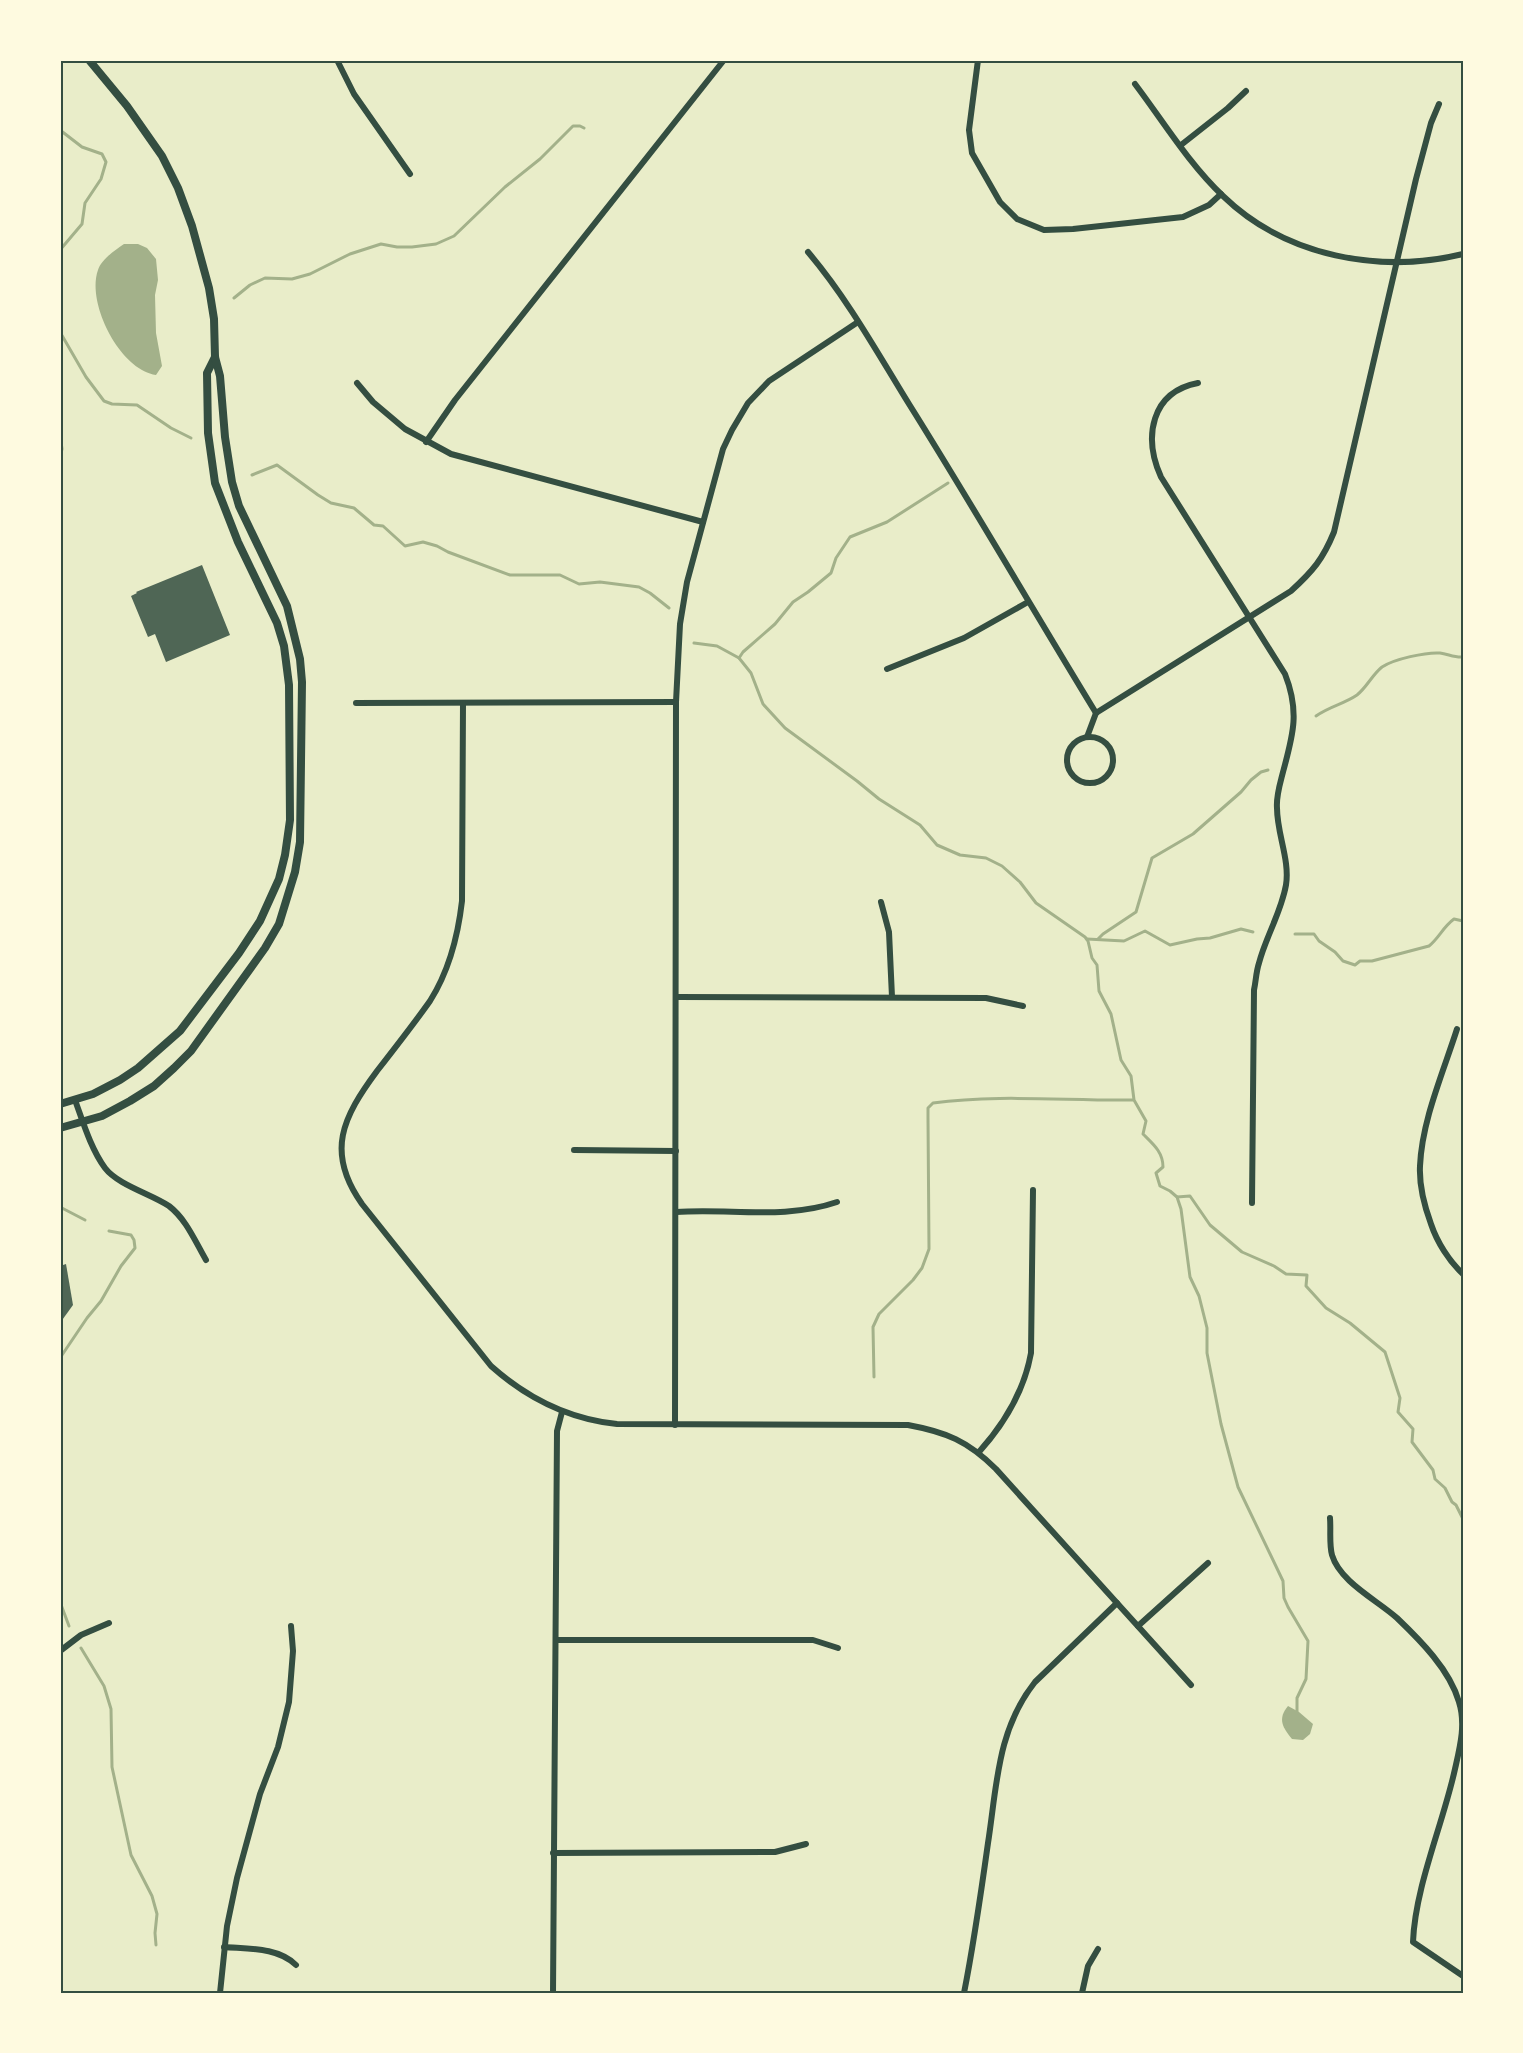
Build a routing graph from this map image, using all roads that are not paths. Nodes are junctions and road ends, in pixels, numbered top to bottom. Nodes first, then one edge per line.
1 (88, 60) edge
2 (337, 60) edge
3 (724, 60) edge
4 (978, 60) edge
5 (1134, 84) dead end
6 (1246, 91) dead end
7 (1439, 104) dead end
8 (1180, 145) junction
9 (410, 174) dead end
10 (1221, 194) junction
11 (808, 252) dead end
12 (1463, 254) edge
13 (1398, 262) junction
14 (858, 322) junction
15 (215, 357) junction
16 (357, 383) dead end
17 (1198, 383) dead end
18 (426, 442) junction
19 (703, 522) junction
20 (1028, 602) junction
21 (1250, 617) junction
22 (887, 669) dead end
23 (676, 702) junction
24 (356, 703) dead end
25 (463, 703) junction
26 (1096, 713) junction
27 (1087, 737) junction
28 (881, 902) dead end
29 (676, 997) junction
30 (891, 997) junction
31 (1023, 1006) dead end
32 (1457, 1029) dead end
33 (75, 1100) junction
34 (60, 1104) edge
35 (82, 1122) junction
36 (60, 1128) edge
37 (574, 1150) dead end
38 (676, 1151) junction
39 (1034, 1190) dead end
40 (837, 1202) dead end
41 (1252, 1203) dead end
42 (676, 1212) junction
43 (206, 1260) dead end
44 (1463, 1274) edge
45 (562, 1412) junction
46 (675, 1425) junction
47 (979, 1452) junction
48 (1330, 1518) dead end
49 (1208, 1563) dead end
50 (1117, 1603) junction
51 (109, 1623) dead end
52 (291, 1626) dead end
53 (1138, 1626) junction
54 (556, 1640) junction
55 (838, 1648) dead end
56 (60, 1652) edge
57 (1191, 1685) dead end
58 (806, 1844) dead end
59 (553, 1854) junction
60 (225, 1947) junction
61 (1098, 1949) dead end
62 (296, 1965) dead end
63 (1463, 1976) edge
64 (220, 1993) edge
65 (553, 1993) edge
66 (964, 1993) edge
67 (1082, 1993) edge

1 - 15 street
2 - 9 street
3 - 18 street
4 - 10 street
5 - 8 street
6 - 8 street
7 - 13 street
8 - 10 street
10 - 13 street
11 - 14 street
12 - 13 street
13 - 21 street
14 - 19 street
14 - 20 street
15 - 33 street
15 - 35 street
16 - 18 street
17 - 21 street
18 - 19 street
19 - 23 street
20 - 22 street
20 - 26 street
21 - 26 street
21 - 41 street
23 - 25 street
23 - 29 street
24 - 25 street
25 - 45 street
26 - 27 street
27 - 27 street
28 - 30 street
29 - 30 street
29 - 38 street
30 - 31 street
32 - 44 street
33 - 34 street
33 - 35 street
35 - 36 street
35 - 43 street
37 - 38 street
38 - 42 street
39 - 47 street
40 - 42 street
42 - 46 street
45 - 46 street
45 - 54 street
46 - 47 street
47 - 50 street
48 - 63 street
49 - 53 street
50 - 53 street
50 - 66 street
51 - 56 street
52 - 60 street
53 - 57 street
54 - 55 street
54 - 59 street
58 - 59 street
59 - 65 street
60 - 62 street
60 - 64 street
61 - 67 street

